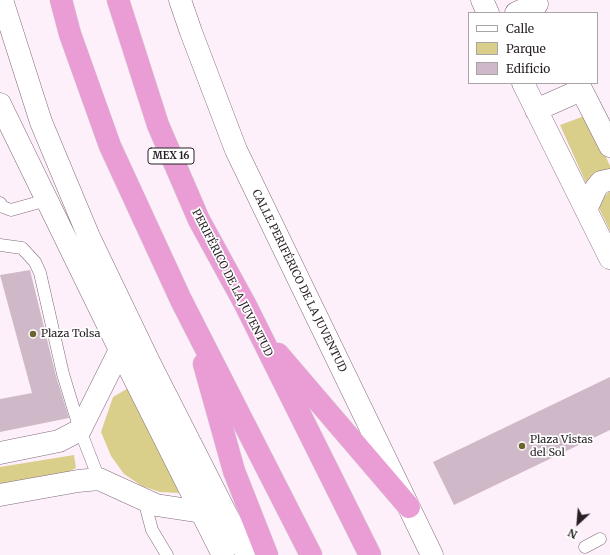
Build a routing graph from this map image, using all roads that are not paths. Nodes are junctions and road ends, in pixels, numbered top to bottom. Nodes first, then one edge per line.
1 (2, 0) edge
2 (60, 0) edge
3 (118, 0) edge
4 (180, 0) edge
5 (482, 0) edge
6 (538, 6) edge
7 (488, 12) edge
8 (519, 12) edge
9 (523, 84) edge
10 (579, 87) edge
11 (536, 110) junction
12 (2, 116) edge
13 (610, 146) edge
14 (610, 180) edge
15 (47, 200) junction
16 (0, 203) edge
17 (586, 210) junction
18 (0, 245) edge
19 (610, 258) edge
20 (195, 326) junction
21 (256, 328) junction
22 (120, 350) junction
23 (80, 430) junction
24 (0, 453) edge
25 (99, 479) junction
26 (0, 495) edge
27 (144, 500) junction
28 (409, 506) junction
29 (202, 512) junction
30 (600, 539) dead end
31 (585, 547) dead end
32 (167, 555) edge
33 (223, 555) edge
34 (247, 555) edge
35 (268, 555) edge
36 (311, 555) edge
37 (370, 555) edge
38 (432, 555) edge

1 - 34 street
2 - 20 highway
3 - 21 highway, PERIFÉRICO DE LA JUVENTUD / MEX 16
4 - 28 street, CALLE PERIFÉRICO DE LA JUVENTUD
5 - 7 street
6 - 8 street
9 - 11 street
10 - 11 street
10 - 13 street
11 - 17 street
12 - 15 street
14 - 17 street
15 - 16 lane
15 - 22 street
17 - 19 street
18 - 23 lane
20 - 35 highway
20 - 36 highway
21 - 28 highway
21 - 37 highway, PERIFÉRICO DE LA JUVENTUD / MEX 16
22 - 23 street
22 - 29 street
23 - 24 street
23 - 25 lane
25 - 26 street
25 - 27 street
27 - 29 street
27 - 32 lane
28 - 38 street, CALLE PERIFÉRICO DE LA JUVENTUD
29 - 33 street
30 - 31 lane

